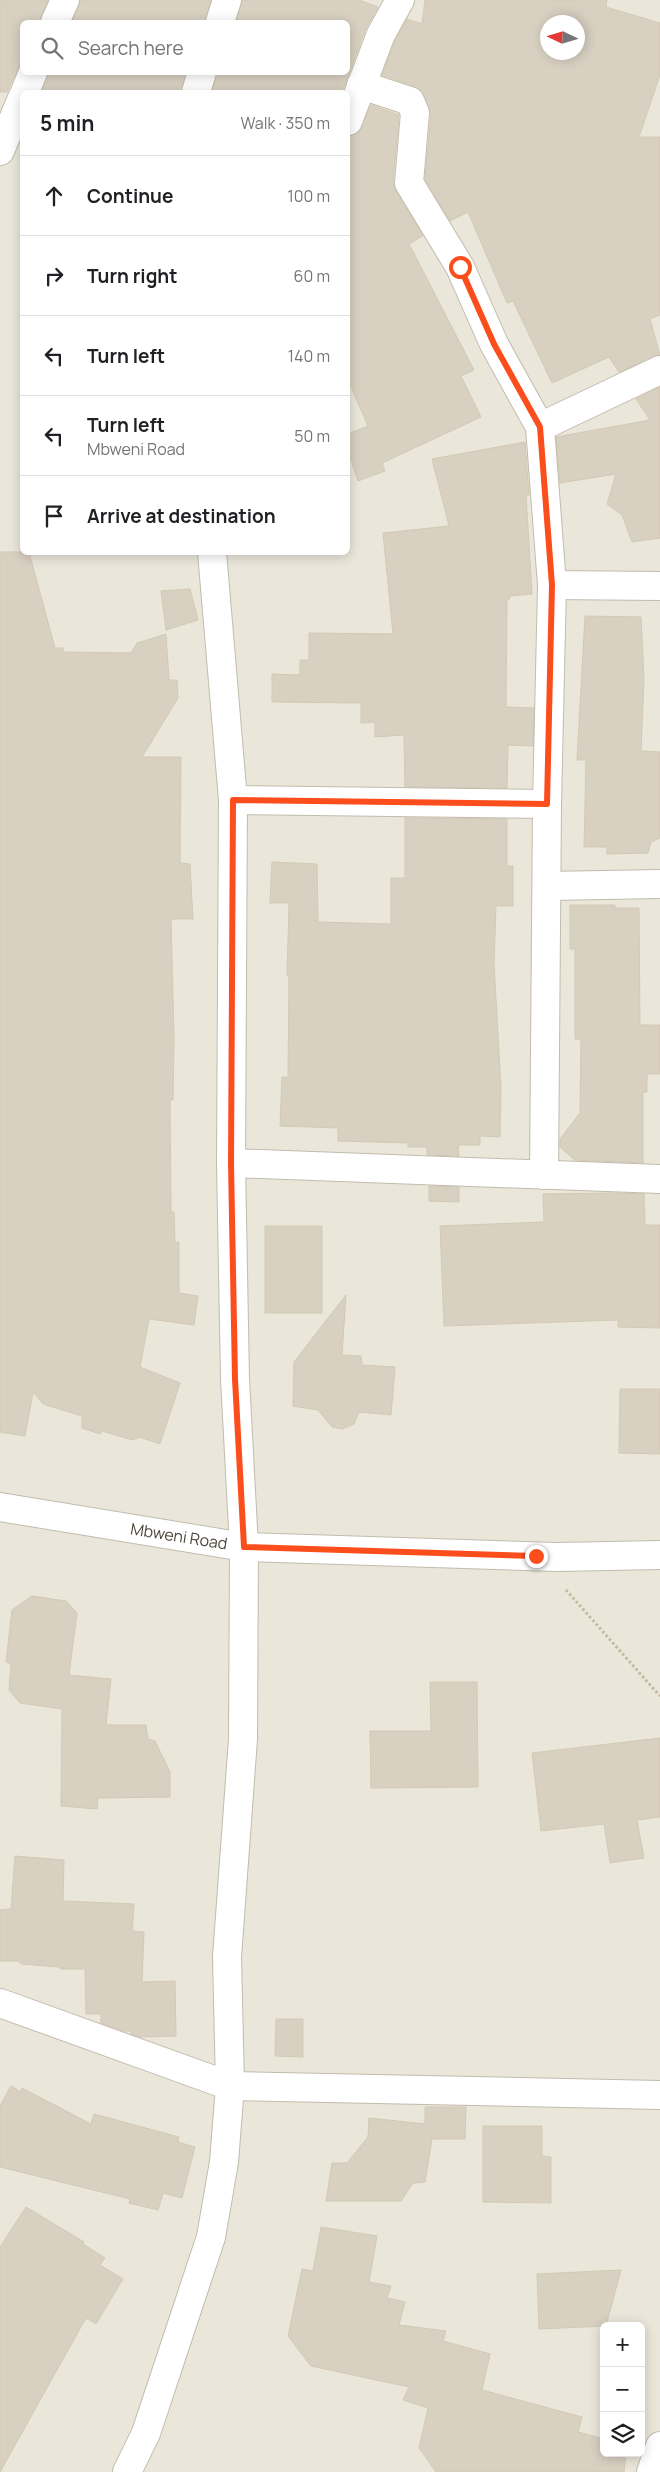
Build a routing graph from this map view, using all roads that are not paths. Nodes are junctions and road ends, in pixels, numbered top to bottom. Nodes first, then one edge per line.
1 (65, 0) edge
2 (228, 0) edge
3 (400, 0) edge
4 (56, 20) edge
5 (221, 20) edge
6 (33, 75) edge
7 (201, 75) edge
8 (361, 85) junction
9 (26, 90) edge
10 (197, 90) edge
11 (20, 103) edge
12 (350, 115) edge
13 (0, 151) edge
14 (660, 370) edge
15 (540, 427) junction
16 (212, 555) edge
17 (552, 585) junction
18 (660, 586) edge
19 (233, 800) junction
20 (547, 804) junction
21 (660, 884) edge
22 (547, 886) junction
23 (231, 1163) junction
24 (544, 1175) junction
25 (660, 1179) edge
26 (0, 1506) edge
27 (244, 1547) junction
28 (660, 1555) edge
29 (0, 2003) edge
30 (230, 2086) junction
31 (660, 2095) edge
32 (660, 2446) edge
33 (127, 2472) edge
34 (651, 2472) edge

1 - 4 street
2 - 5 street
3 - 8 street
6 - 9 street
7 - 10 street
8 - 12 street
8 - 15 street
11 - 13 street
14 - 15 street
15 - 17 street
16 - 19 street
17 - 18 street
17 - 20 street
19 - 20 street
19 - 23 street
20 - 22 street
21 - 22 street
22 - 24 street
23 - 24 street
23 - 27 street
24 - 25 street
26 - 27 street, Mbweni Road
27 - 28 street, Mbweni Road
27 - 30 street
29 - 30 street
30 - 31 street
30 - 33 street
32 - 34 street

